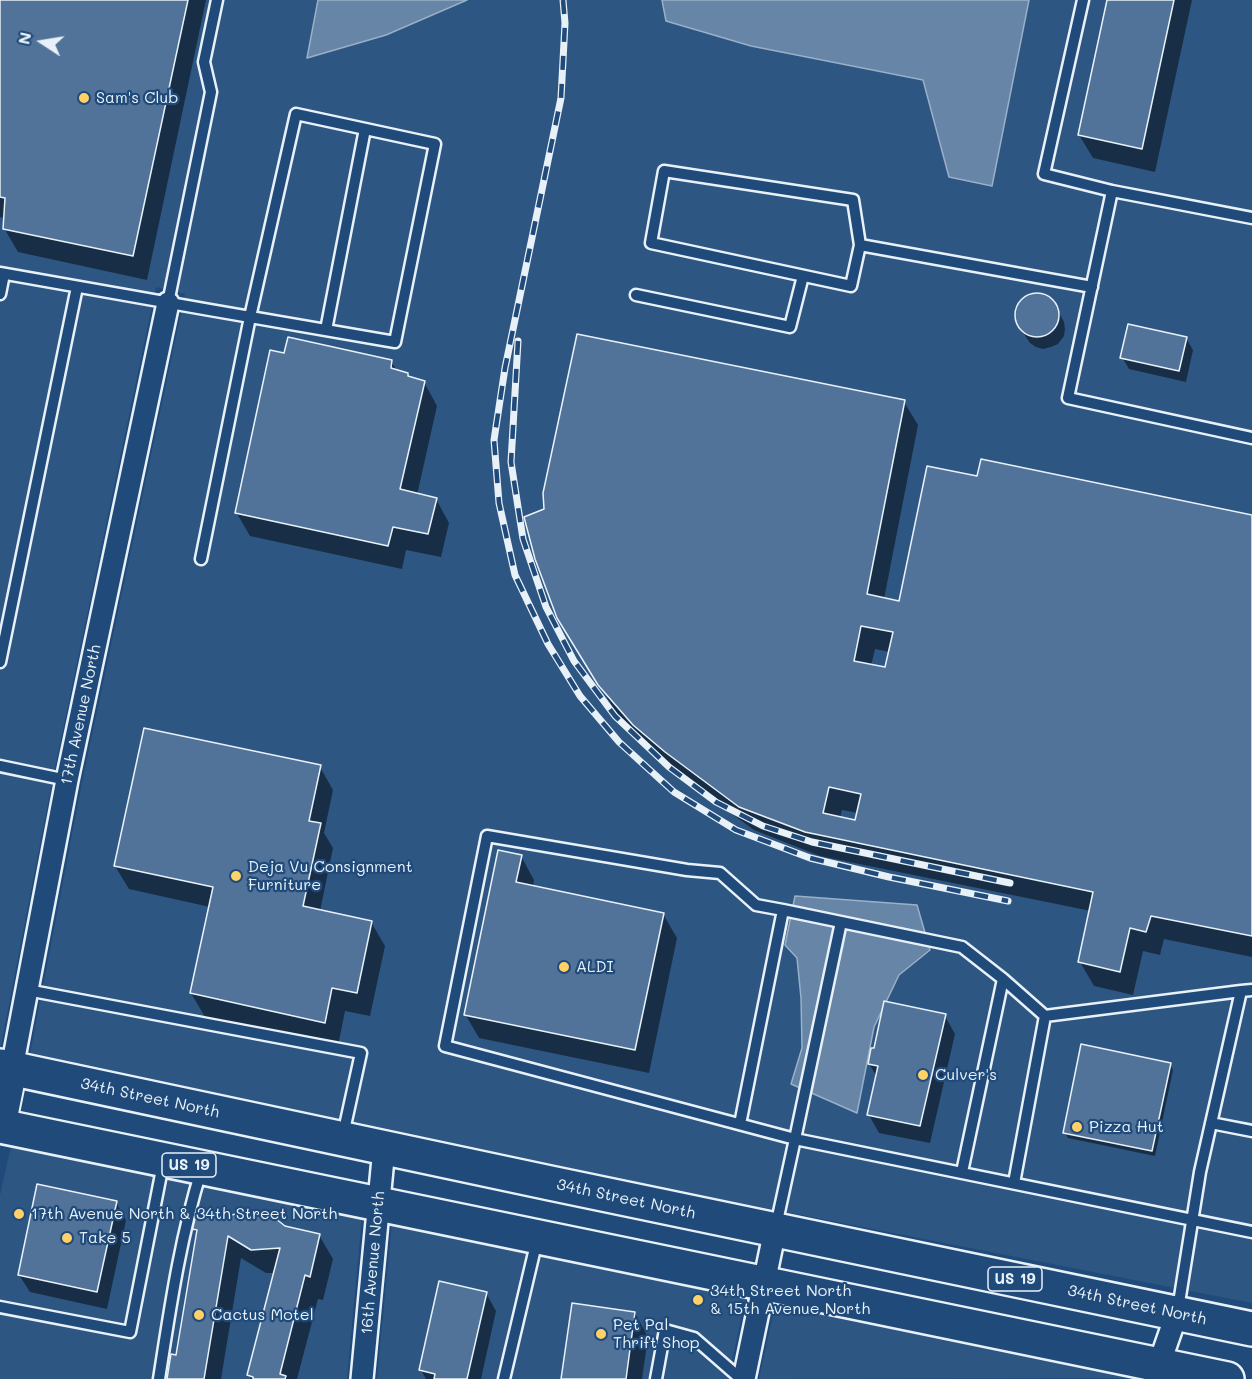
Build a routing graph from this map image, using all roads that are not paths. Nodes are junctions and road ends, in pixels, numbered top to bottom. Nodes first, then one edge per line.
1 (217, 0) edge
2 (1083, 0) edge
3 (365, 129) junction
4 (1112, 191) junction
5 (1252, 218) edge
6 (860, 245) junction
7 (2, 273) edge
8 (803, 276) junction
9 (77, 287) junction
10 (1092, 287) junction
11 (0, 294) edge
12 (636, 295) dead end
13 (168, 303) junction
14 (250, 317) junction
15 (326, 330) junction
16 (1252, 438) edge
17 (201, 559) dead end
18 (0, 662) edge
19 (0, 767) edge
20 (67, 780) junction
21 (783, 910) junction
22 (841, 922) junction
23 (1003, 980) junction
24 (27, 990) junction
25 (1246, 991) edge
26 (1045, 1016) junction
27 (6, 1067) edge
28 (1211, 1123) junction
29 (740, 1124) junction
30 (0, 1126) edge
31 (1252, 1131) edge
32 (795, 1138) junction
33 (342, 1139) junction
34 (384, 1148) junction
35 (164, 1161) junction
36 (202, 1167) junction
37 (962, 1172) junction
38 (1014, 1183) junction
39 (379, 1203) junction
40 (1192, 1220) junction
41 (776, 1230) junction
42 (1252, 1232) edge
43 (538, 1236) junction
44 (765, 1283) junction
45 (0, 1307) edge
46 (1177, 1313) junction
47 (1252, 1329) edge
48 (1156, 1372) edge
49 (159, 1379) edge
50 (362, 1379) edge
51 (504, 1379) edge
52 (656, 1379) edge
53 (742, 1379) edge
54 (1227, 1379) edge

1 - 13 lane
2 - 4 lane
3 - 14 lane
3 - 15 lane
3 - 15 lane
4 - 5 lane
4 - 10 lane
6 - 8 lane
6 - 8 lane
6 - 10 lane
7 - 9 lane
7 - 11 lane
8 - 12 lane
9 - 13 lane
9 - 18 lane
10 - 16 lane
13 - 14 lane
13 - 20 street, 17th Avenue North
14 - 15 lane
14 - 17 lane
19 - 20 lane
20 - 24 street, 17th Avenue North
21 - 22 lane
21 - 29 lane
21 - 29 lane
22 - 23 lane
22 - 32 lane
23 - 26 lane
23 - 37 lane
24 - 27 street, 17th Avenue North
24 - 33 lane
25 - 26 lane
25 - 28 lane
26 - 38 lane
27 - 30 street, 17th Avenue North
27 - 33 highway, 34th Street North / US 19
28 - 31 lane
28 - 40 lane
29 - 32 lane
30 - 35 highway, US 19
32 - 37 lane
32 - 41 lane
33 - 34 highway, 34th Street North / US 19
34 - 39 street, 16th Avenue North
34 - 41 highway, 34th Street North / US 19
35 - 36 highway, US 19
35 - 45 lane
36 - 39 highway, US 19
36 - 49 lane
37 - 38 lane
38 - 40 lane
39 - 43 highway, US 19
39 - 50 street, 16th Avenue North
40 - 42 lane
40 - 46 lane
41 - 44 street
41 - 46 highway, 34th Street North / US 19
43 - 44 highway, US 19
43 - 51 lane
44 - 48 highway, US 19
44 - 53 street
46 - 47 highway, 34th Street North / US 19
46 - 48 street
48 - 54 highway, US 19
52 - 53 lane

